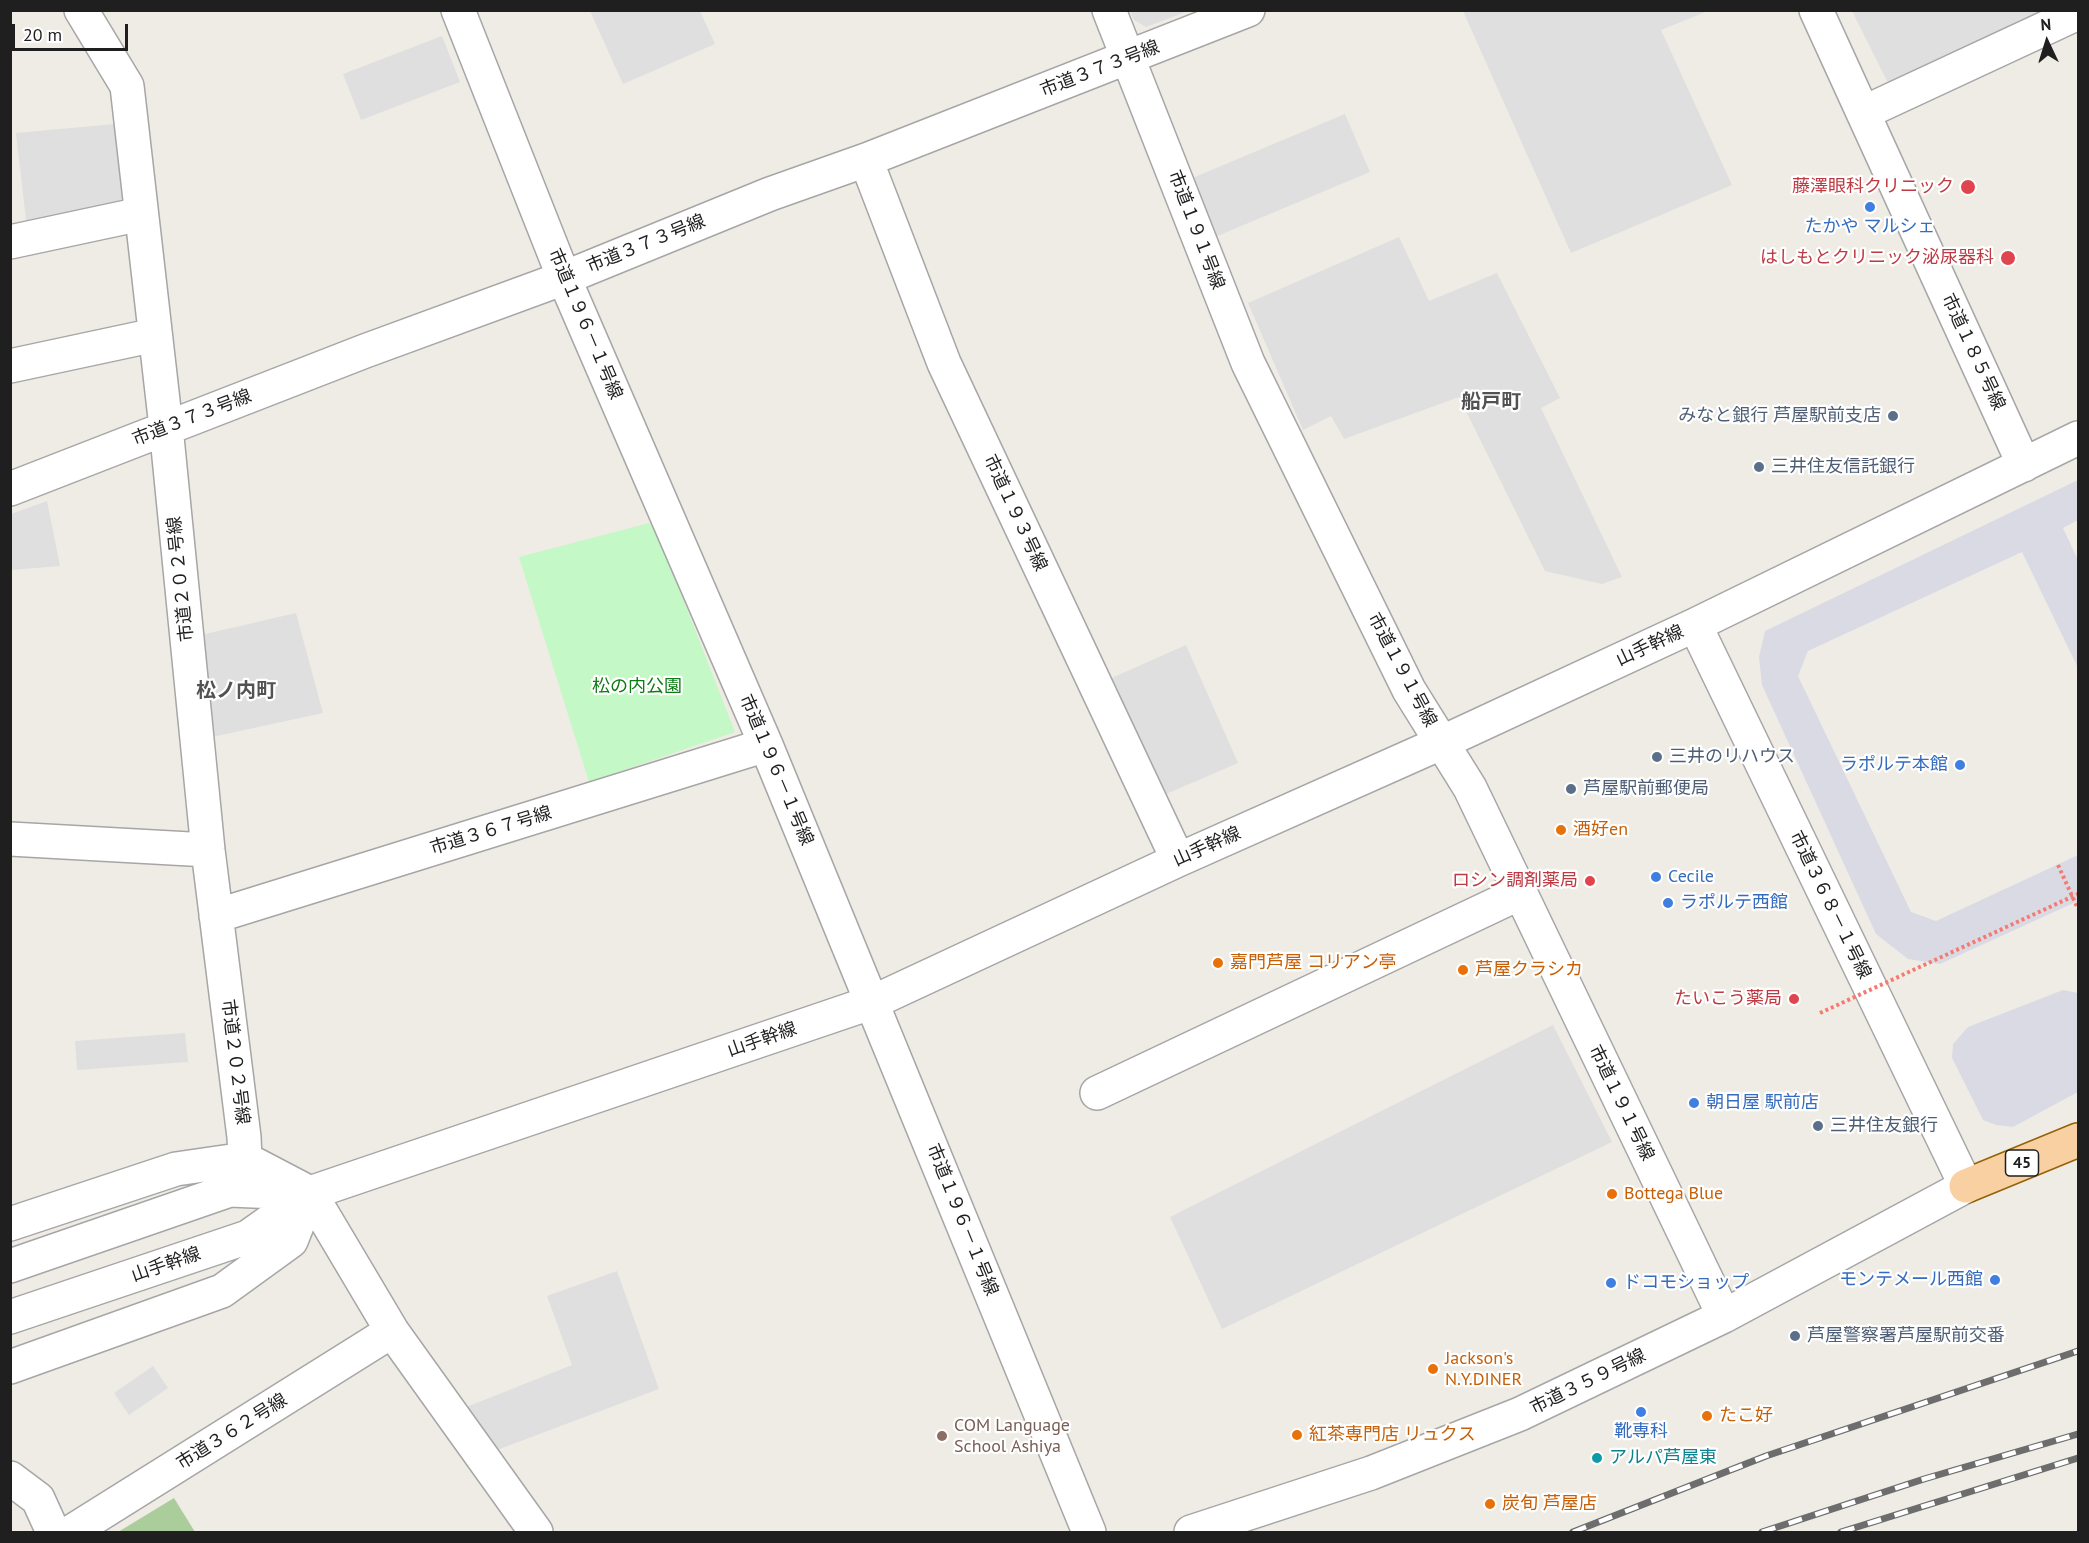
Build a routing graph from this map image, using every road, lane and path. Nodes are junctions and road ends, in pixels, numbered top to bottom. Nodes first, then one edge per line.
1 (81, 10) edge
2 (458, 10) edge
3 (1109, 10) edge
4 (1248, 10) edge
5 (1816, 10) edge
6 (2079, 13) edge
7 (1129, 58) junction
8 (1863, 113) junction
9 (866, 160) junction
10 (141, 214) junction
11 (10, 242) edge
12 (564, 278) junction
13 (155, 335) junction
14 (10, 366) edge
15 (166, 428) junction
16 (2079, 438) edge
17 (2024, 465) junction
18 (10, 489) edge
19 (1695, 625) junction
20 (1443, 742) junction
21 (766, 745) junction
22 (10, 839) edge
23 (208, 850) junction
24 (1178, 860) junction
25 (2058, 865) dead end
26 (1520, 893) junction
27 (2079, 894) edge
28 (2073, 896) junction
29 (2079, 909) edge
30 (216, 916) junction
31 (873, 1002) junction
32 (1820, 1013) dead end
33 (1097, 1092) dead end
34 (2079, 1140) edge
35 (245, 1159) junction
36 (1966, 1186) junction
37 (310, 1193) junction
38 (10, 1224) edge
39 (10, 1266) edge
40 (1724, 1316) junction
41 (10, 1317) edge
42 (392, 1331) junction
43 (10, 1368) edge
44 (10, 1478) edge
45 (53, 1533) edge
46 (71, 1533) edge
47 (536, 1533) edge
48 (1089, 1533) edge
49 (1191, 1533) edge

1 - 10 street, 市道２０２号線
2 - 12 street, 市道１９６－１号線
3 - 7 street, 市道１９１号線
4 - 7 street, 市道３７３号線
5 - 8 street, 市道１８５号線
6 - 8 street
7 - 9 street, 市道３７３号線
7 - 20 street, 市道１９１号線
8 - 17 street, 市道１８５号線
9 - 12 street, 市道３７３号線
9 - 24 street, 市道１９３号線
10 - 11 street
10 - 13 street, 市道２０２号線
12 - 15 street, 市道３７３号線
12 - 21 street, 市道１９６－１号線
13 - 14 street
13 - 15 street, 市道２０２号線
15 - 18 street, 市道３７３号線
15 - 23 street, 市道２０２号線
16 - 17 street, 山手幹線
17 - 19 street, 山手幹線
19 - 20 street, 山手幹線
19 - 36 street, 市道３６８－１号線
20 - 24 street, 山手幹線
20 - 26 street, 市道１９１号線
21 - 30 street, 市道３６７号線
21 - 31 street, 市道１９６－１号線
22 - 23 street
23 - 30 street, 市道２０２号線
24 - 31 street, 山手幹線
25 - 28 path
26 - 33 street
26 - 40 street, 市道１９１号線
27 - 28 path, bridge
28 - 29 path
28 - 32 path, bridge
30 - 35 street, 市道２０２号線
31 - 37 street, 山手幹線
31 - 48 street, 市道１９６－１号線
34 - 36 main road, 45
35 - 37 street
35 - 38 street
36 - 40 street, 市道３５９号線
37 - 39 street, 山手幹線
37 - 41 street, 山手幹線
37 - 42 street
37 - 43 street
40 - 49 street, 市道３５９号線
42 - 46 street, 市道３６２号線
42 - 47 street
44 - 45 street

